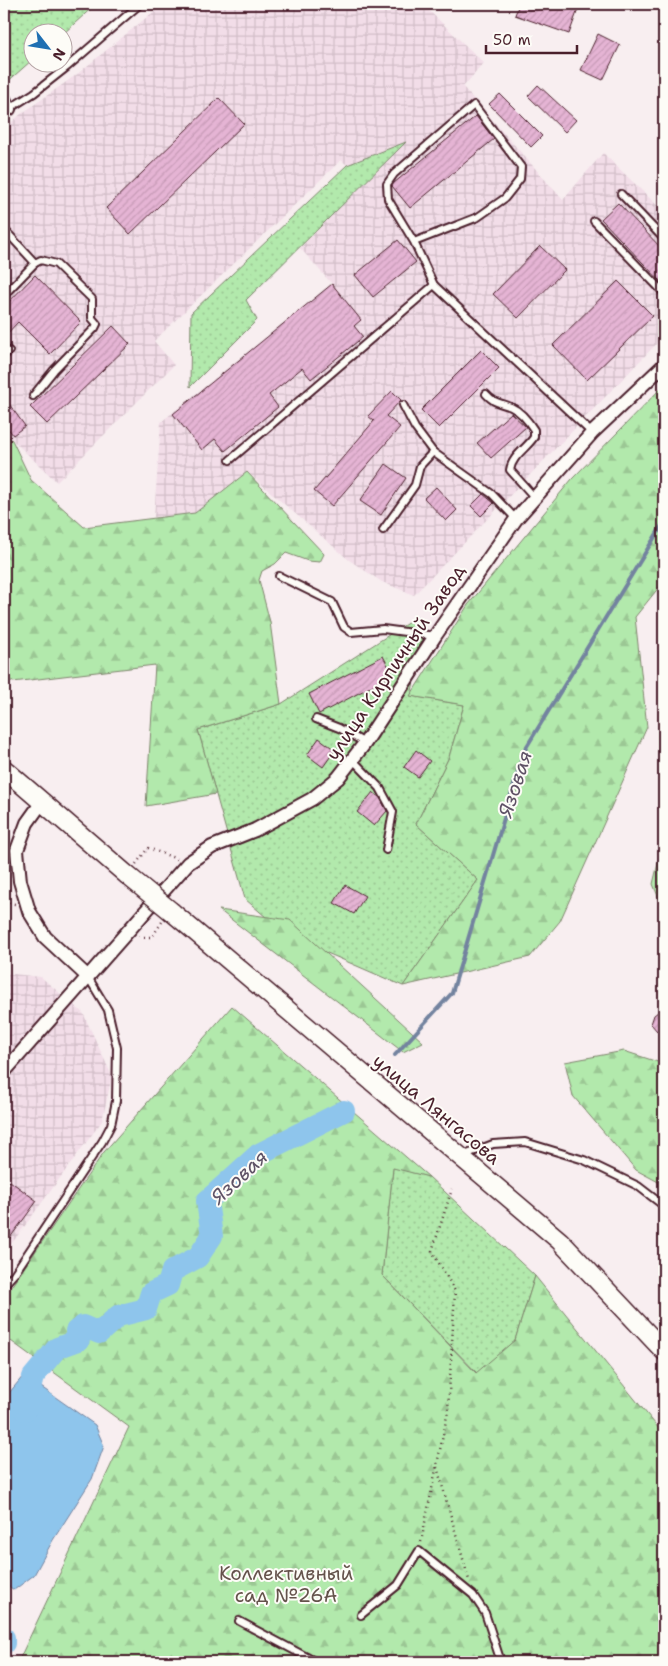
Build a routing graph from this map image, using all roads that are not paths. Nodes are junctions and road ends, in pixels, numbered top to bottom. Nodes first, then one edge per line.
1 (140, 4) edge
2 (5, 107) edge
3 (621, 194) dead end
4 (594, 220) dead end
5 (4, 230) edge
6 (664, 239) edge
7 (414, 242) junction
8 (35, 263) junction
9 (434, 285) junction
10 (664, 293) edge
11 (4, 295) edge
12 (9, 351) dead end
13 (4, 356) edge
14 (664, 365) edge
15 (486, 394) dead end
16 (33, 396) dead end
17 (403, 405) dead end
18 (592, 433) junction
19 (433, 452) junction
20 (230, 460) dead end
21 (535, 498) junction
22 (516, 519) junction
23 (383, 530) dead end
24 (279, 576) dead end
25 (434, 636) junction
26 (316, 719) dead end
27 (365, 743) junction
28 (352, 760) junction
29 (4, 769) edge
30 (42, 802) junction
31 (386, 850) dead end
32 (88, 977) junction
33 (4, 1072) edge
34 (460, 1157) junction
35 (664, 1206) edge
36 (4, 1285) edge
37 (664, 1350) edge
38 (361, 1615) dead end
39 (239, 1621) dead end
40 (316, 1662) edge
41 (502, 1662) edge

1 - 2 lane
3 - 6 lane
4 - 10 lane
5 - 8 lane
7 - 7 lane
7 - 9 lane
8 - 11 lane
8 - 16 lane
9 - 18 lane
9 - 20 lane
12 - 13 lane
14 - 18 street, улица Кирпичный Завод
15 - 21 lane
17 - 19 lane
18 - 21 street, улица Кирпичный Завод
19 - 22 lane
19 - 23 lane
21 - 22 street, улица Кирпичный Завод
22 - 25 street, улица Кирпичный Завод
24 - 25 lane
25 - 27 street, улица Кирпичный Завод
26 - 27 lane
27 - 28 street, улица Кирпичный Завод
28 - 31 lane
28 - 32 street, улица Кирпичный Завод
29 - 30 main road, улица Лянгасова
30 - 32 street
30 - 34 main road, улица Лянгасова, bridge
32 - 33 street, улица Кирпичный Завод
32 - 36 lane
34 - 35 lane
34 - 37 main road, улица Лянгасова
38 - 41 lane
39 - 40 lane

